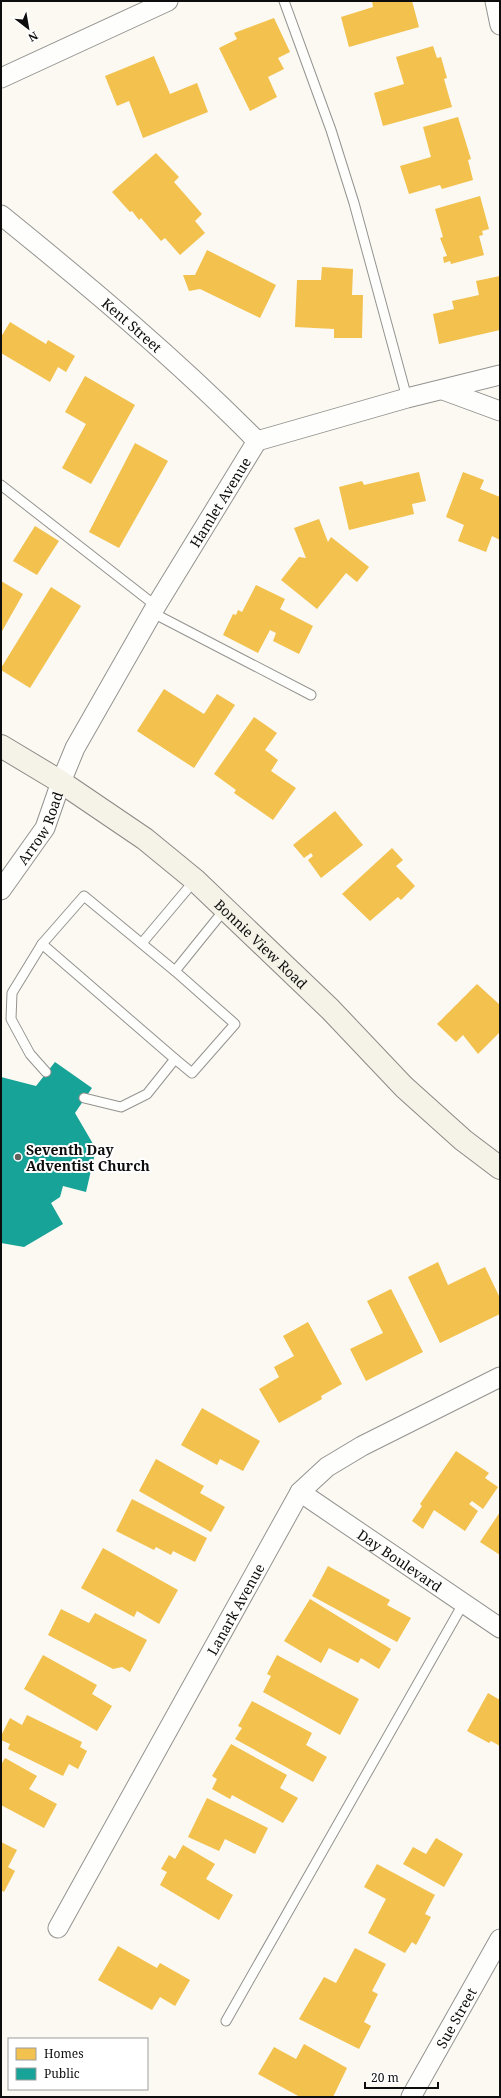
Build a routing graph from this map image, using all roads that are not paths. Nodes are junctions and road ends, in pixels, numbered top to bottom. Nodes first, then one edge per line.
1 (168, 1) edge
2 (284, 1) edge
3 (495, 1) edge
4 (500, 25) edge
5 (1, 78) edge
6 (1, 215) edge
7 (500, 375) edge
8 (443, 390) junction
9 (408, 398) junction
10 (500, 411) edge
11 (257, 441) junction
12 (1, 484) edge
13 (155, 609) junction
14 (311, 695) dead end
15 (1, 746) edge
16 (61, 782) junction
17 (195, 880) junction
18 (1, 890) edge
19 (226, 908) junction
20 (142, 943) junction
21 (42, 944) junction
22 (174, 970) junction
23 (175, 1059) junction
24 (46, 1072) dead end
25 (84, 1098) dead end
26 (500, 1168) edge
27 (500, 1377) edge
28 (300, 1492) junction
29 (463, 1604) junction
30 (500, 1628) edge
31 (58, 1928) dead end
32 (500, 1939) edge
33 (226, 2021) dead end
34 (411, 2097) edge

1 - 5 street
2 - 9 lane
3 - 4 street
6 - 11 street, Kent Street
7 - 8 street, Hamlet Avenue
8 - 9 street, Hamlet Avenue
8 - 10 street
9 - 11 street, Hamlet Avenue
11 - 13 street, Hamlet Avenue
12 - 13 lane
13 - 14 lane
13 - 16 street, Hamlet Avenue
15 - 16 street, Bonnie View Road
16 - 17 street, Bonnie View Road
16 - 18 street, Arrow Road
17 - 19 street, Bonnie View Road
17 - 20 lane
19 - 22 lane
19 - 26 street, Bonnie View Road
20 - 21 lane
20 - 22 lane
21 - 23 lane
21 - 24 lane
22 - 23 lane
23 - 25 lane
27 - 28 street, Lanark Avenue
28 - 29 street, Day Boulevard
28 - 31 street, Lanark Avenue
29 - 30 street, Day Boulevard
29 - 33 lane
32 - 34 street, Sue Street

